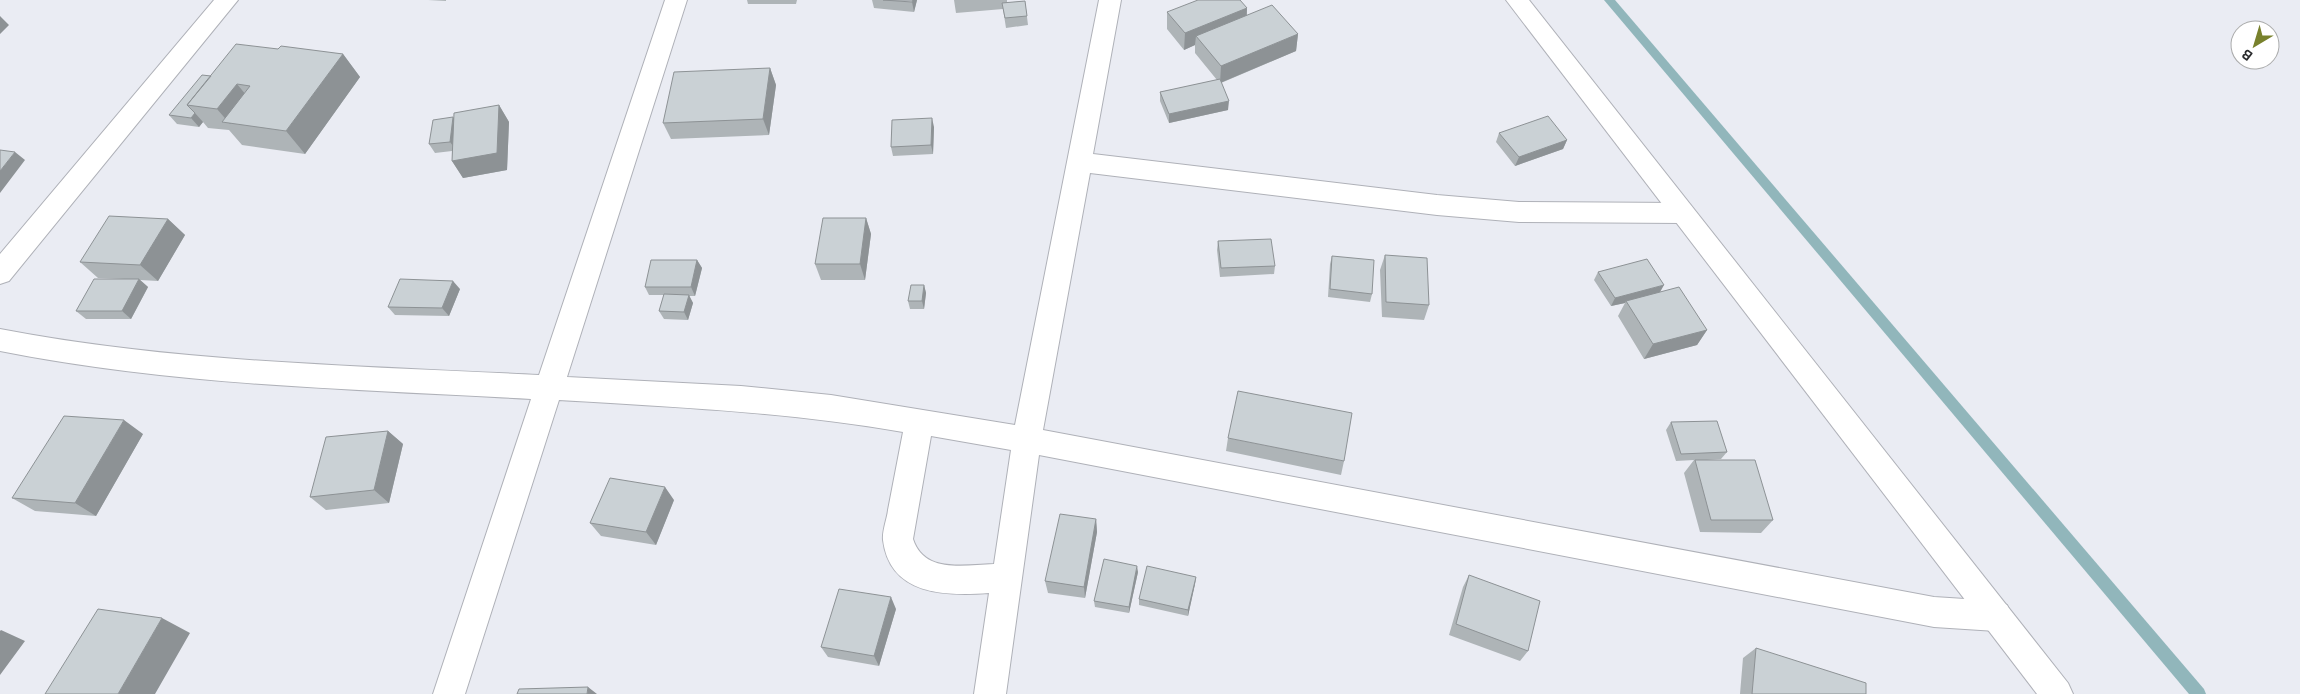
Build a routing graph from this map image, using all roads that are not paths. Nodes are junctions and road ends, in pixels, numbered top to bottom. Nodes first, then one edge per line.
1 (227, 0) edge
2 (676, 0) edge
3 (1110, 0) edge
4 (1517, 0) edge
5 (1079, 162) junction
6 (1682, 213) junction
7 (0, 273) edge
8 (0, 340) edge
9 (550, 388) junction
10 (919, 420) junction
11 (1027, 440) junction
12 (1007, 578) junction
13 (1996, 616) junction
14 (449, 694) edge
15 (990, 694) edge
16 (2056, 694) edge

1 - 7 street
2 - 9 street
3 - 5 street
4 - 6 street
5 - 6 street
5 - 11 street
6 - 13 street
8 - 9 street
9 - 10 street
9 - 14 street
10 - 11 street
10 - 12 street
11 - 12 street
11 - 13 street
12 - 15 street
13 - 16 street

